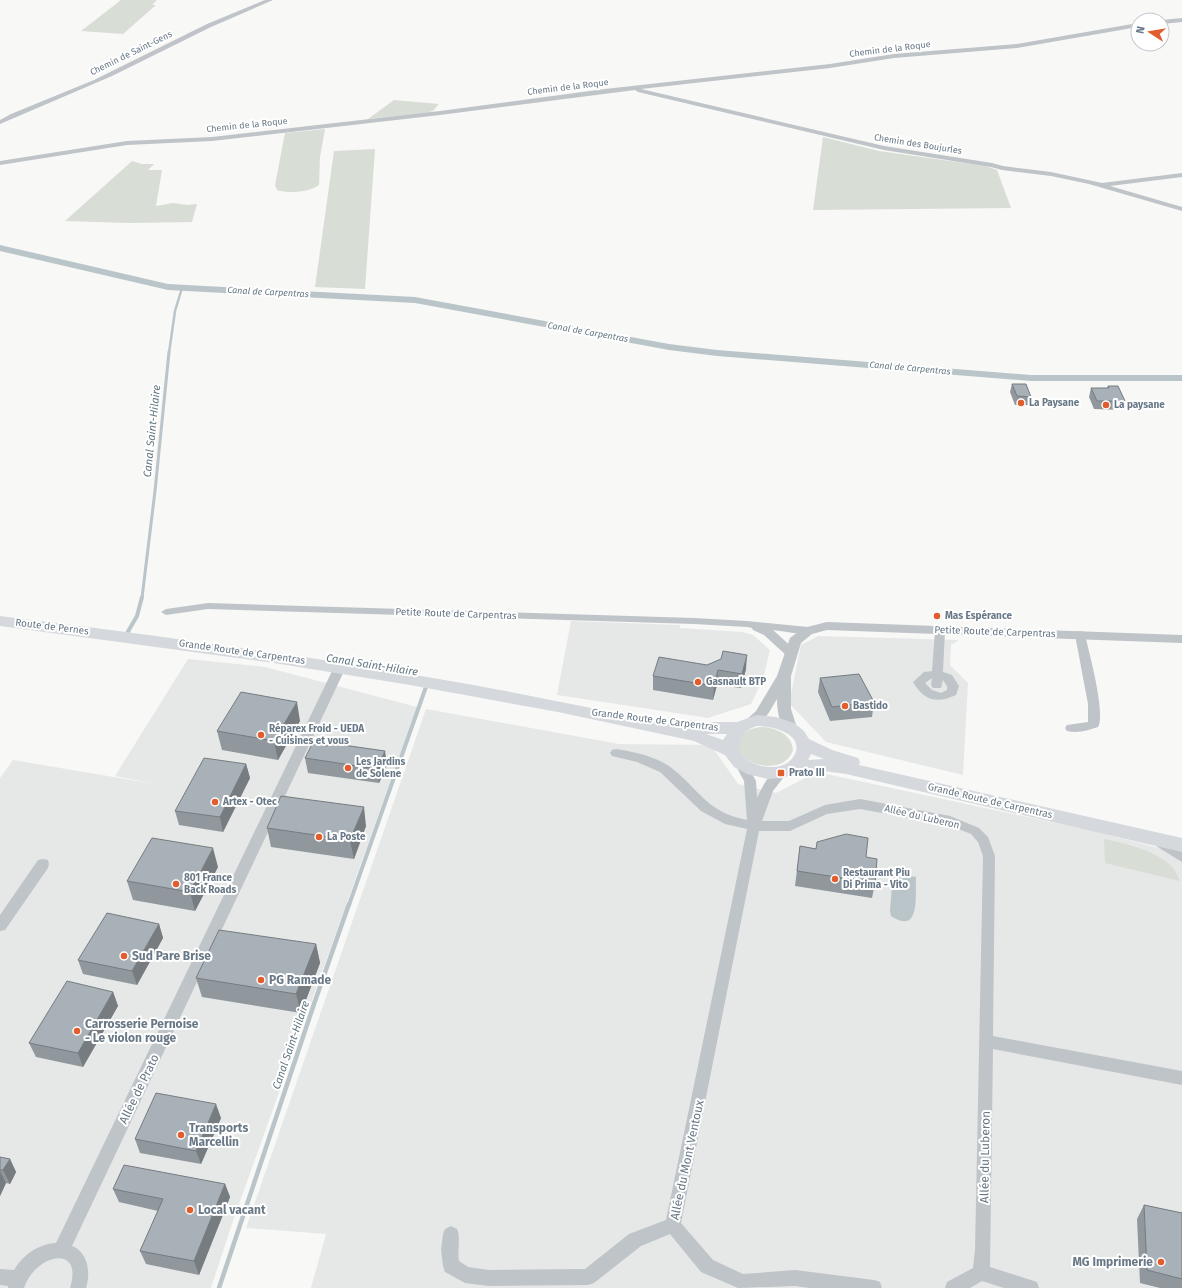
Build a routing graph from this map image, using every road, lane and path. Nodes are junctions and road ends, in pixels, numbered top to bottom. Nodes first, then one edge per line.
1 (270, 0) edge
2 (1182, 20) edge
3 (1170, 21) edge
4 (1130, 27) edge
5 (628, 88) junction
6 (0, 122) edge
7 (0, 162) edge
8 (1182, 175) edge
9 (1102, 185) junction
10 (1182, 209) edge
11 (166, 612) dead end
12 (0, 622) edge
13 (747, 624) junction
14 (940, 630) junction
15 (808, 631) junction
16 (103, 633) joint
17 (1080, 635) junction
18 (1182, 638) edge
19 (791, 653) junction
20 (340, 667) junction
21 (784, 676) junction
22 (937, 680) dead end
23 (570, 709) junction
24 (745, 725) junction
25 (790, 728) junction
26 (1071, 728) dead end
27 (803, 743) junction
28 (730, 751) junction
29 (616, 753) dead end
30 (742, 766) junction
31 (796, 766) junction
32 (781, 773) junction
33 (754, 826) junction
34 (1182, 836) edge
35 (1153, 839) junction
36 (1182, 845) edge
37 (1182, 857) edge
38 (43, 864) dead end
39 (0, 926) edge
40 (986, 1041) junction
41 (1182, 1078) edge
42 (673, 1225) junction
43 (451, 1234) dead end
44 (61, 1250) junction
45 (981, 1272) junction
46 (0, 1277) edge
47 (16, 1284) edge
48 (78, 1288) edge
49 (874, 1288) edge
50 (953, 1288) edge
51 (1031, 1288) edge

1 - 6 street, Chemin de Saint-Gens
2 - 3 street
4 - 5 street, Chemin de la Roque
5 - 7 street, Chemin de la Roque
5 - 9 street, Chemin des Boujurles
8 - 9 street
9 - 10 street, Chemin des Boujurles
11 - 13 street, Petite Route de Carpentras
12 - 16 main road, Route de Pernes
13 - 15 street, Petite Route de Carpentras
13 - 19 street, Petite Route de Carpentras
14 - 15 street, Petite Route de Carpentras
14 - 17 street, Petite Route de Carpentras
14 - 22 street
15 - 19 street, Petite Route de Carpentras
16 - 20 main road, Grande Route de Carpentras
17 - 18 street, Petite Route de Carpentras
17 - 26 street
19 - 21 street, Petite Route de Carpentras
20 - 23 main road, Grande Route de Carpentras
20 - 44 street, Allée de Prato
21 - 24 street, Petite Route de Carpentras
21 - 25 street, Petite Route de Carpentras
23 - 24 main road, Grande Route de Carpentras
23 - 28 main road, Grande Route de Carpentras
24 - 25 main road, Grande Route de Carpentras
24 - 28 main road, Grande Route de Carpentras
25 - 27 main road, Grande Route de Carpentras
27 - 31 main road
27 - 34 main road, Grande Route de Carpentras
28 - 30 main road, Grande Route de Carpentras
29 - 33 street, Allée du Luberon
30 - 32 main road, Grande Route de Carpentras
30 - 33 street, Allée du Mont Ventoux
31 - 32 main road, Grande Route de Carpentras
31 - 35 main road, Grande Route de Carpentras
32 - 33 street, Allée du Mont Ventoux
33 - 40 street, Allée du Luberon
33 - 42 street, Allée du Mont Ventoux
35 - 36 main road, Grande Route de Carpentras
35 - 37 street
38 - 39 street
40 - 41 street
40 - 45 street, Allée du Luberon
42 - 43 street, Allée du Mont Ventoux
42 - 49 street
44 - 47 street
44 - 48 street
45 - 50 street
45 - 51 street
46 - 47 street

